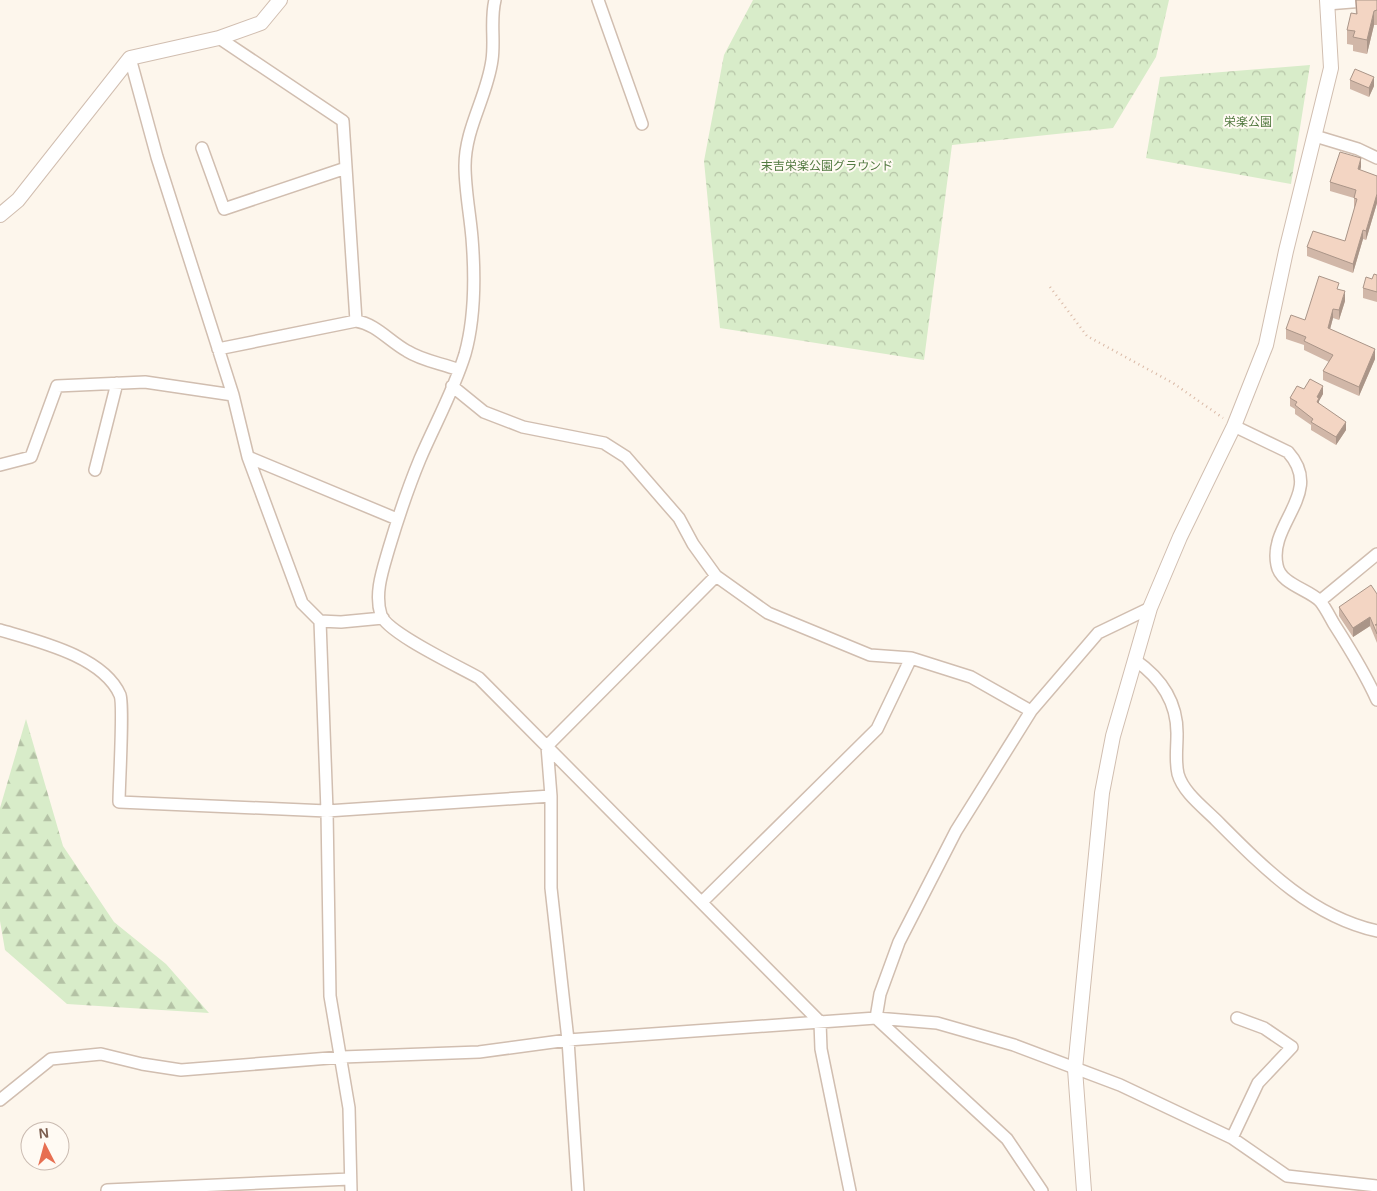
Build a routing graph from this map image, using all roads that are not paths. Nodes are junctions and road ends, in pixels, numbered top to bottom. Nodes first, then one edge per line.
1 (280, 0) edge
2 (495, 0) edge
3 (598, 0) edge
4 (1376, 0) edge
5 (1327, 2) edge
6 (219, 38) junction
7 (130, 58) junction
8 (642, 124) dead end
9 (1315, 136) junction
10 (202, 148) dead end
11 (1377, 158) edge
12 (346, 168) junction
13 (0, 215) edge
14 (356, 321) junction
15 (218, 349) junction
16 (459, 370) junction
17 (117, 383) junction
18 (452, 386) junction
19 (233, 394) junction
20 (1234, 426) junction
21 (248, 457) junction
22 (0, 465) edge
23 (95, 470) dead end
24 (397, 519) junction
25 (1377, 554) edge
26 (716, 576) junction
27 (1320, 601) junction
28 (1150, 608) junction
29 (383, 618) junction
30 (320, 621) junction
31 (0, 630) edge
32 (911, 658) junction
33 (1135, 660) junction
34 (1377, 700) edge
35 (1031, 711) junction
36 (547, 746) junction
37 (551, 796) junction
38 (327, 811) junction
39 (702, 902) junction
40 (1377, 931) edge
41 (876, 1018) junction
42 (1237, 1018) dead end
43 (820, 1022) junction
44 (568, 1040) junction
45 (342, 1058) junction
46 (1075, 1069) junction
47 (0, 1100) edge
48 (1232, 1138) junction
49 (350, 1179) junction
50 (1377, 1186) edge
51 (106, 1190) edge
52 (351, 1191) edge
53 (578, 1191) edge
54 (850, 1191) edge
55 (1042, 1191) edge
56 (1084, 1191) edge

1 - 6 street
2 - 16 street
3 - 8 street
4 - 5 street
5 - 9 street
6 - 7 street
6 - 12 street
7 - 13 street
7 - 15 street
9 - 11 street
9 - 20 street
10 - 12 street
12 - 14 street
14 - 15 street
14 - 16 street
15 - 19 street
16 - 18 street
17 - 19 street
17 - 22 street
17 - 23 street
18 - 24 street
18 - 26 street
19 - 21 street
20 - 27 street
20 - 28 street
21 - 24 street
21 - 30 street
24 - 29 street
25 - 27 street
26 - 32 street
26 - 36 street
27 - 34 street
28 - 33 street
28 - 35 street
29 - 30 street
29 - 36 street
30 - 38 street
31 - 38 street
32 - 35 street
32 - 39 street
33 - 40 street
33 - 46 street
35 - 41 street
36 - 37 street
36 - 39 street
37 - 38 street
37 - 44 street
38 - 45 street
39 - 43 street
41 - 43 street
41 - 46 street
41 - 55 street
42 - 48 street
43 - 44 street
43 - 54 street
44 - 45 street
44 - 53 street
45 - 47 street
45 - 49 street
46 - 48 street
46 - 56 street
48 - 50 street
49 - 51 street
49 - 52 street

